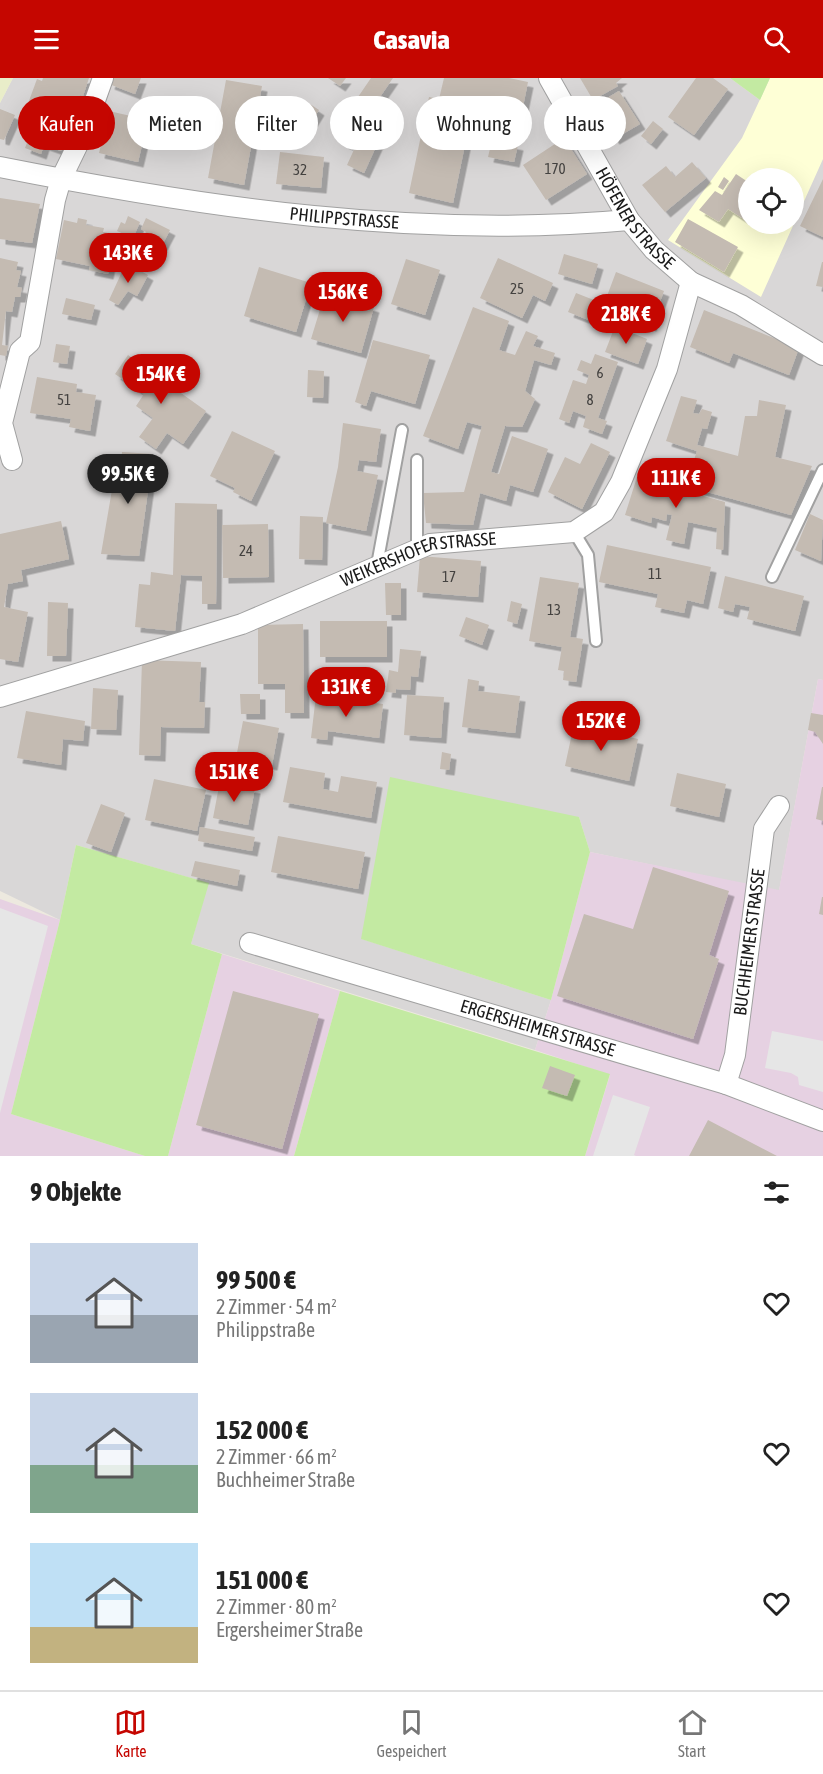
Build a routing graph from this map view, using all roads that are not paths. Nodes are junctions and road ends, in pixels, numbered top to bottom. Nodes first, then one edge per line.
1 (103, 78) edge
2 (549, 78) edge
3 (0, 167) edge
4 (61, 179) junction
5 (629, 220) junction
6 (691, 282) junction
7 (823, 356) edge
8 (402, 430) dead end
9 (12, 460) dead end
10 (417, 460) dead end
11 (823, 470) edge
12 (574, 532) junction
13 (417, 549) junction
14 (377, 565) junction
15 (772, 578) dead end
16 (596, 641) dead end
17 (0, 697) edge
18 (779, 806) dead end
19 (250, 943) dead end
20 (726, 1084) junction
21 (823, 1121) edge

1 - 4 street
2 - 5 street, HÖFENER STRASSE
3 - 4 street, PHILIPPSTRASSE
4 - 5 street, PHILIPPSTRASSE
4 - 9 street
5 - 6 street, HÖFENER STRASSE
6 - 7 street, HÖFENER STRASSE
6 - 12 street, WEIKERSHOFER STRASSE
8 - 14 lane
10 - 13 lane
11 - 15 lane
12 - 13 street, WEIKERSHOFER STRASSE
12 - 16 lane
13 - 14 street, WEIKERSHOFER STRASSE
14 - 17 street, WEIKERSHOFER STRASSE
18 - 20 street, BUCHHEIMER STRASSE
19 - 20 street, ERGERSHEIMER STRASSE
20 - 21 street, ERGERSHEIMER STRASSE

